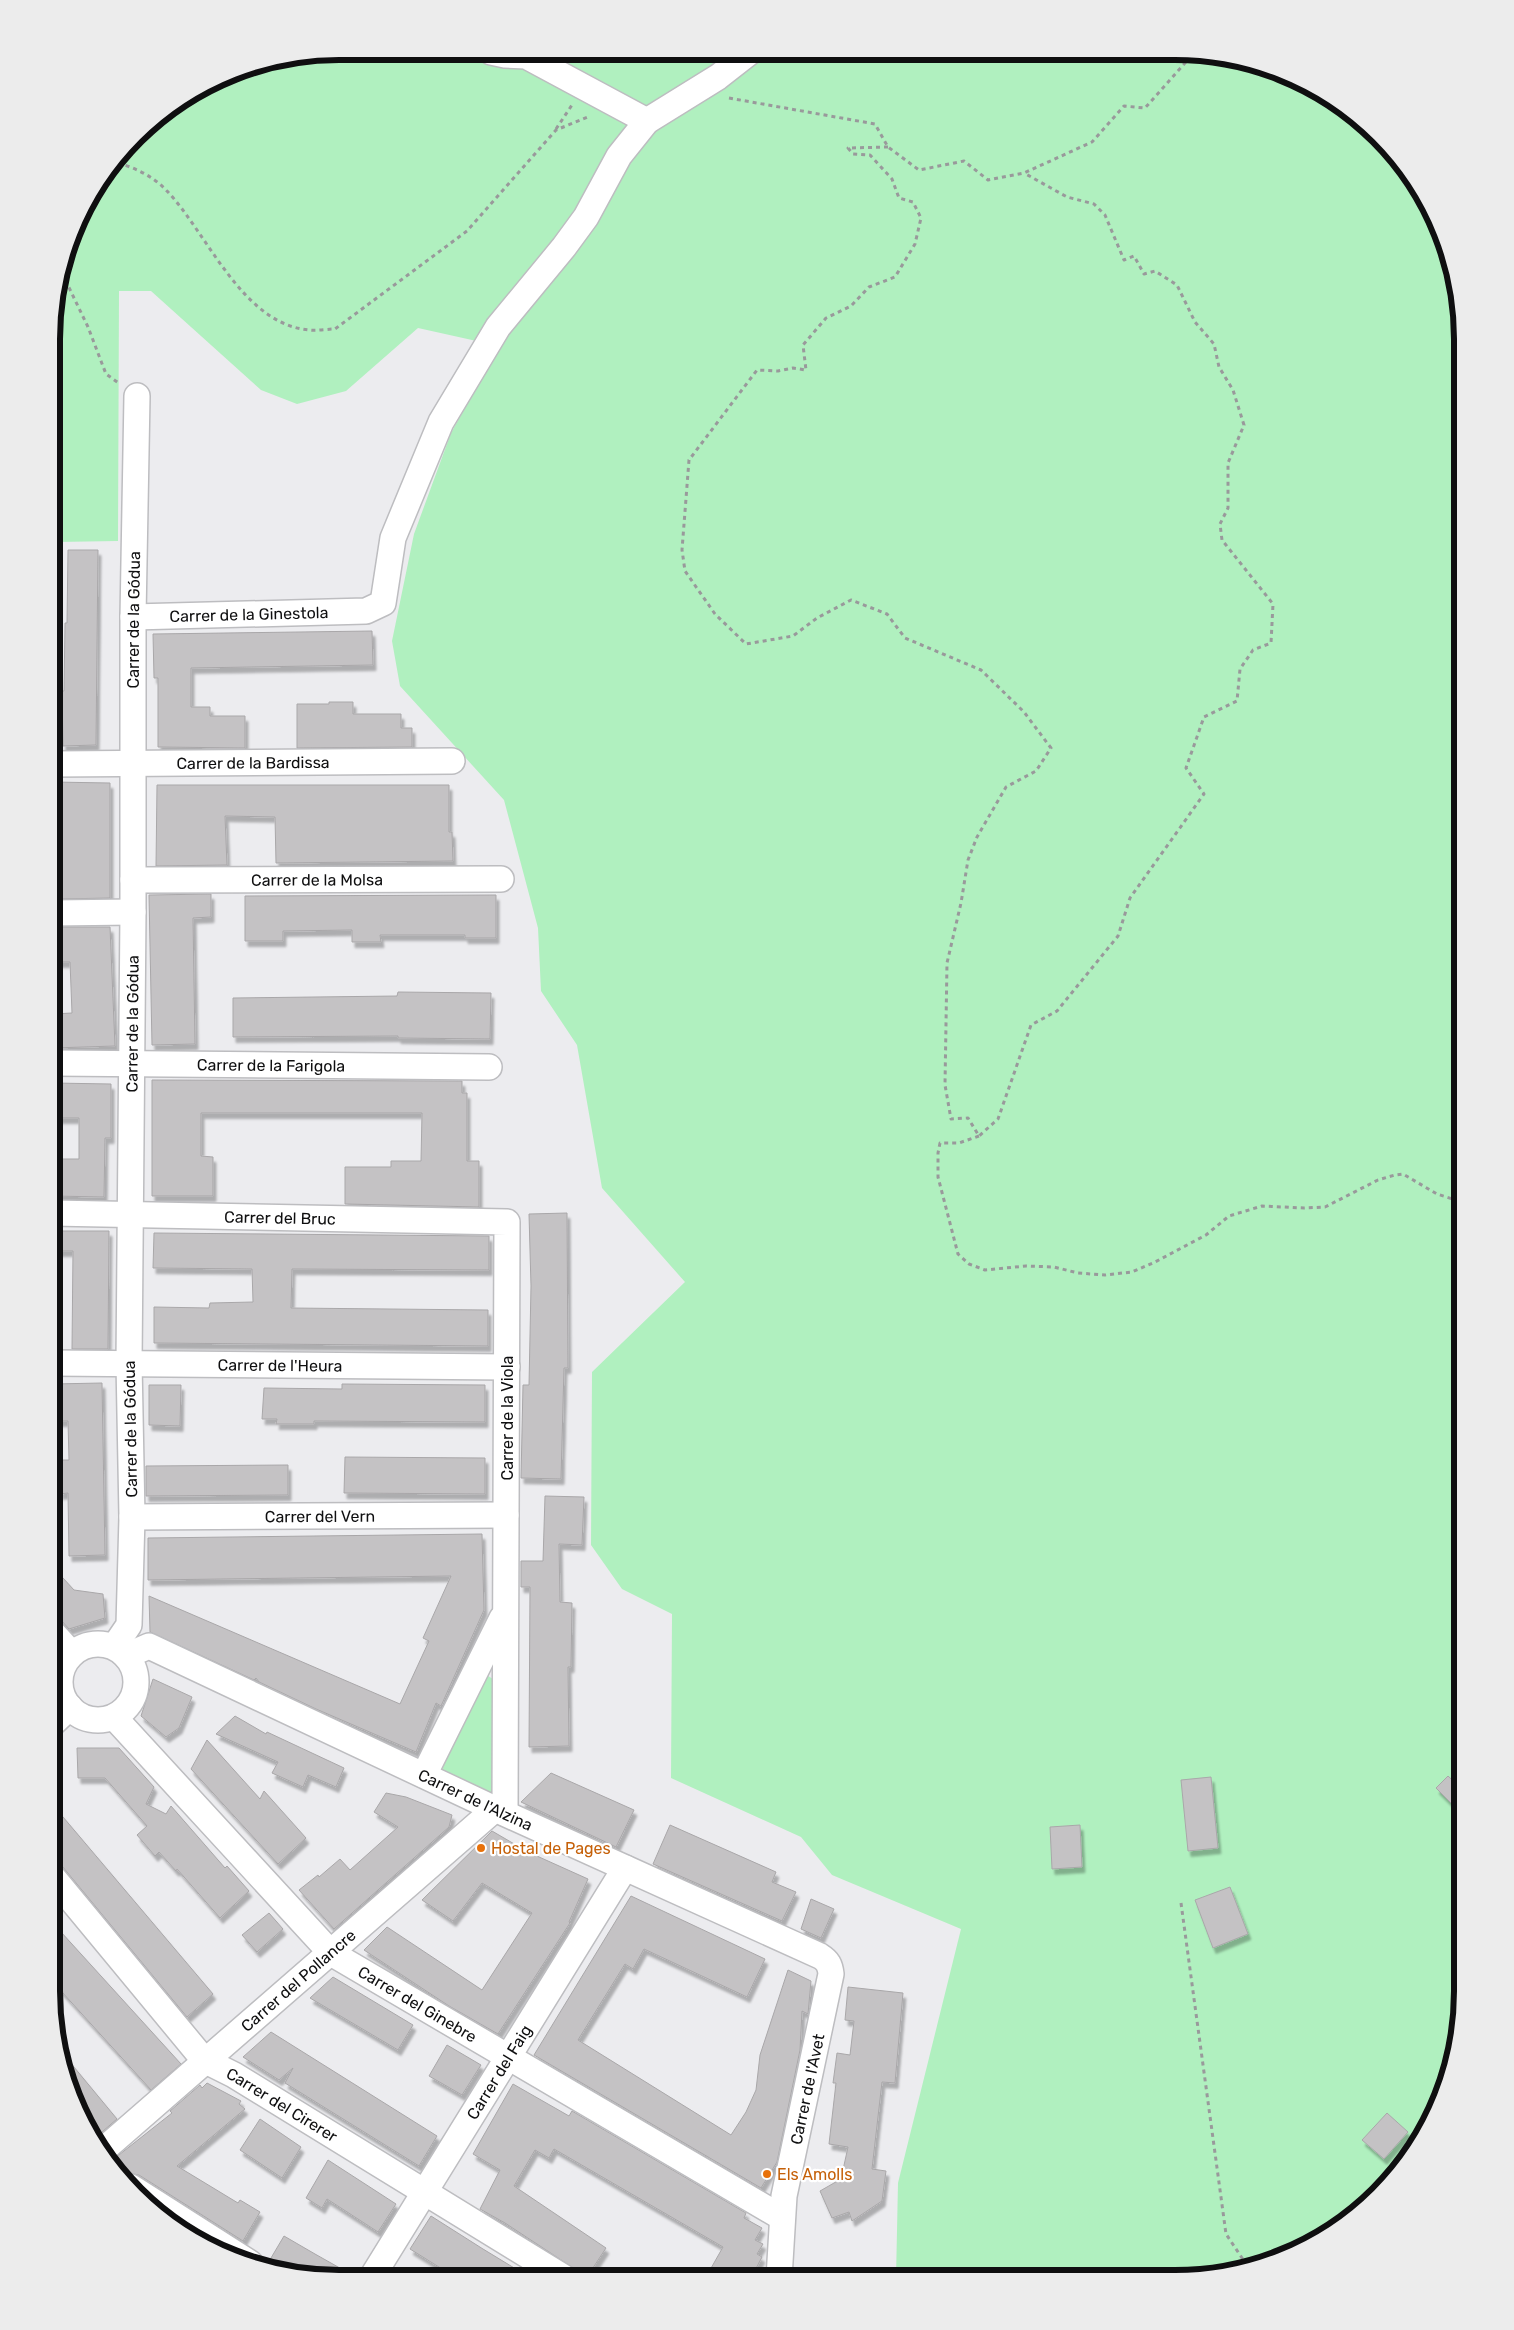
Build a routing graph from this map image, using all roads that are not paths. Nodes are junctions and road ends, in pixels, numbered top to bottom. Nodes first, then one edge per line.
1 (533, 60) edge
2 (739, 60) edge
3 (646, 121) junction
4 (137, 396) road end
5 (133, 617) junction
6 (452, 761) dead end
7 (60, 764) edge
8 (132, 764) junction
9 (501, 879) dead end
10 (133, 880) junction
11 (60, 912) edge
12 (133, 912) junction
13 (60, 1063) edge
14 (132, 1063) junction
15 (489, 1067) dead end
16 (60, 1213) edge
17 (131, 1214) junction
18 (507, 1222) joint
19 (60, 1363) edge
20 (129, 1363) junction
21 (507, 1367) junction
22 (506, 1515) junction
23 (132, 1517) junction
24 (504, 1614) junction
25 (60, 1641) edge
26 (120, 1651) junction
27 (72, 1654) junction
28 (70, 1708) junction
29 (60, 1717) edge
30 (114, 1717) junction
31 (424, 1776) junction
32 (500, 1811) junction
33 (625, 1868) junction
34 (60, 1886) edge
35 (331, 1953) junction
36 (827, 1960) joint
37 (509, 2058) junction
38 (204, 2060) junction
39 (107, 2146) edge
40 (424, 2192) junction
41 (162, 2207) edge
42 (781, 2216) junction
43 (222, 2244) edge
44 (376, 2270) edge
45 (552, 2270) edge
46 (779, 2270) edge

1 - 3 street
2 - 3 street
3 - 5 street, Carrer de la Ginestola
4 - 5 street, Carrer de la Gódua
5 - 8 street, Carrer de la Gódua
6 - 8 street, Carrer de la Bardissa
7 - 8 street, Carrer de la Bardissa
8 - 10 street, Carrer de la Gódua
9 - 10 street, Carrer de la Molsa
10 - 12 street, Carrer de la Gódua
11 - 12 street
12 - 14 street, Carrer de la Gódua
13 - 14 street, Carrer de la Farigola
14 - 15 street, Carrer de la Farigola
14 - 17 street, Carrer de la Gódua
16 - 17 street, Carrer del Bruc
17 - 18 street, Carrer del Bruc
17 - 20 street, Carrer de la Gódua
18 - 21 street, Carrer de la Viola
19 - 20 street, Carrer de l'Heura
20 - 21 street, Carrer de l'Heura
20 - 23 street, Carrer de la Gódua
21 - 22 street, Carrer de la Viola
22 - 23 street, Carrer del Vern
22 - 24 street, Carrer de la Viola
23 - 26 street, Carrer de la Gódua
24 - 31 street, Carrer de la Viola
24 - 32 street, Carrer de la Viola
25 - 27 street
26 - 27 street
26 - 30 street
26 - 31 street, Carrer de l'Alzina
27 - 28 street
28 - 29 street
28 - 30 street
30 - 35 street, Carrer del Ginebre
31 - 32 street, Carrer de l'Alzina
32 - 33 street, Carrer de l'Alzina
32 - 35 street, Carrer del Pollancre
33 - 36 street, Carrer de l'Alzina
33 - 37 street, Carrer del Faig
34 - 38 street, Carrer del Cirerer
35 - 37 street, Carrer del Ginebre
35 - 38 street, Carrer del Pollancre
36 - 42 street, Carrer de l'Avet
37 - 40 street, Carrer del Faig
37 - 42 street, Carrer del Ginebre
38 - 39 street, Carrer del Pollancre
38 - 40 street, Carrer del Cirerer
40 - 44 street, Carrer del Faig
40 - 45 street, Carrer del Cirerer
41 - 43 street
42 - 46 street, Carrer de l'Avet

